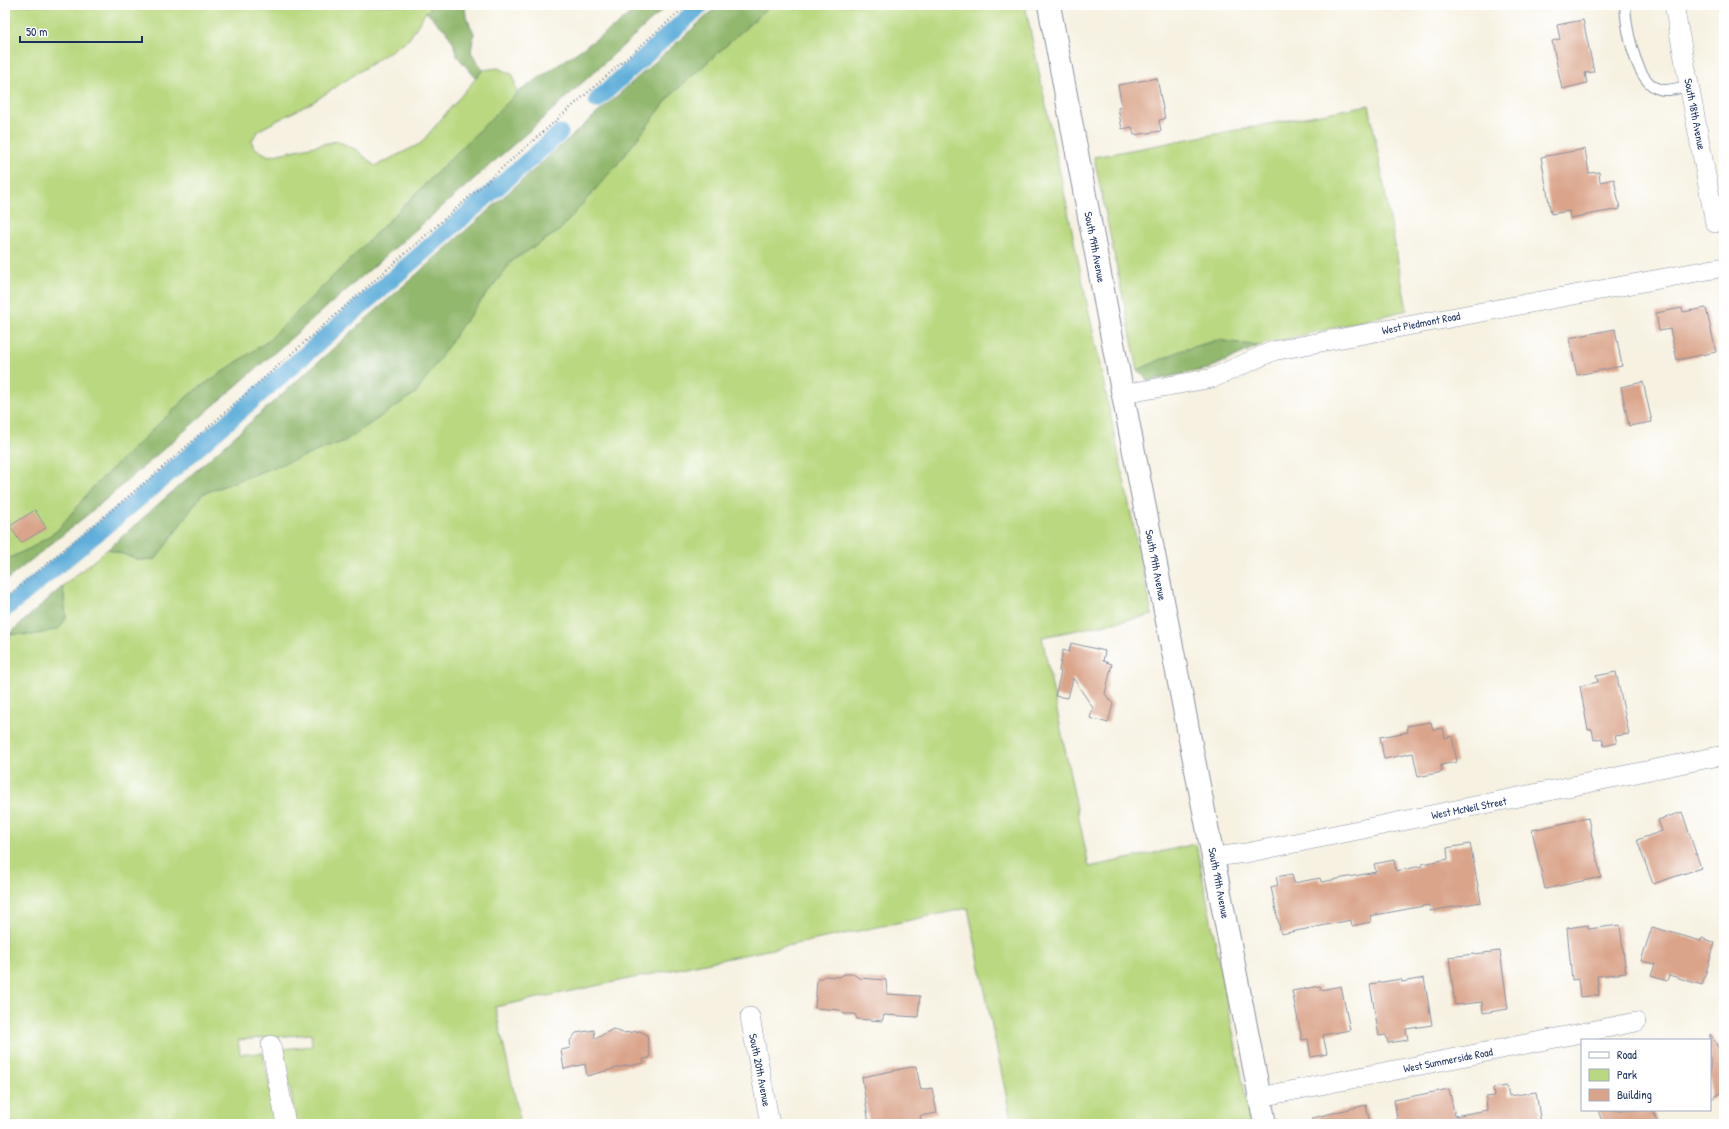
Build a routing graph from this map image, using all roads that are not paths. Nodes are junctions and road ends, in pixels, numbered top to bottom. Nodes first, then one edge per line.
1 (1049, 5) edge
2 (1626, 5) edge
3 (1674, 5) edge
4 (1689, 85) junction
5 (1715, 223) dead end
6 (1724, 267) edge
7 (1123, 394) junction
8 (1724, 755) edge
9 (1214, 857) junction
10 (750, 1017) dead end
11 (1636, 1022) dead end
12 (271, 1045) dead end
13 (1260, 1097) junction
14 (286, 1124) edge
15 (770, 1124) edge
16 (1265, 1124) edge

1 - 7 street, South 19th Avenue
2 - 4 lane
3 - 4 street, South 18th Avenue
4 - 5 street, South 18th Avenue
6 - 7 street, West Piedmont Road
7 - 9 street, South 19th Avenue
8 - 9 street, West McNeil Street
9 - 13 street, South 19th Avenue
10 - 15 street, South 20th Avenue
11 - 13 street, West Summerside Road
12 - 14 street
13 - 16 street, South 19th Avenue

